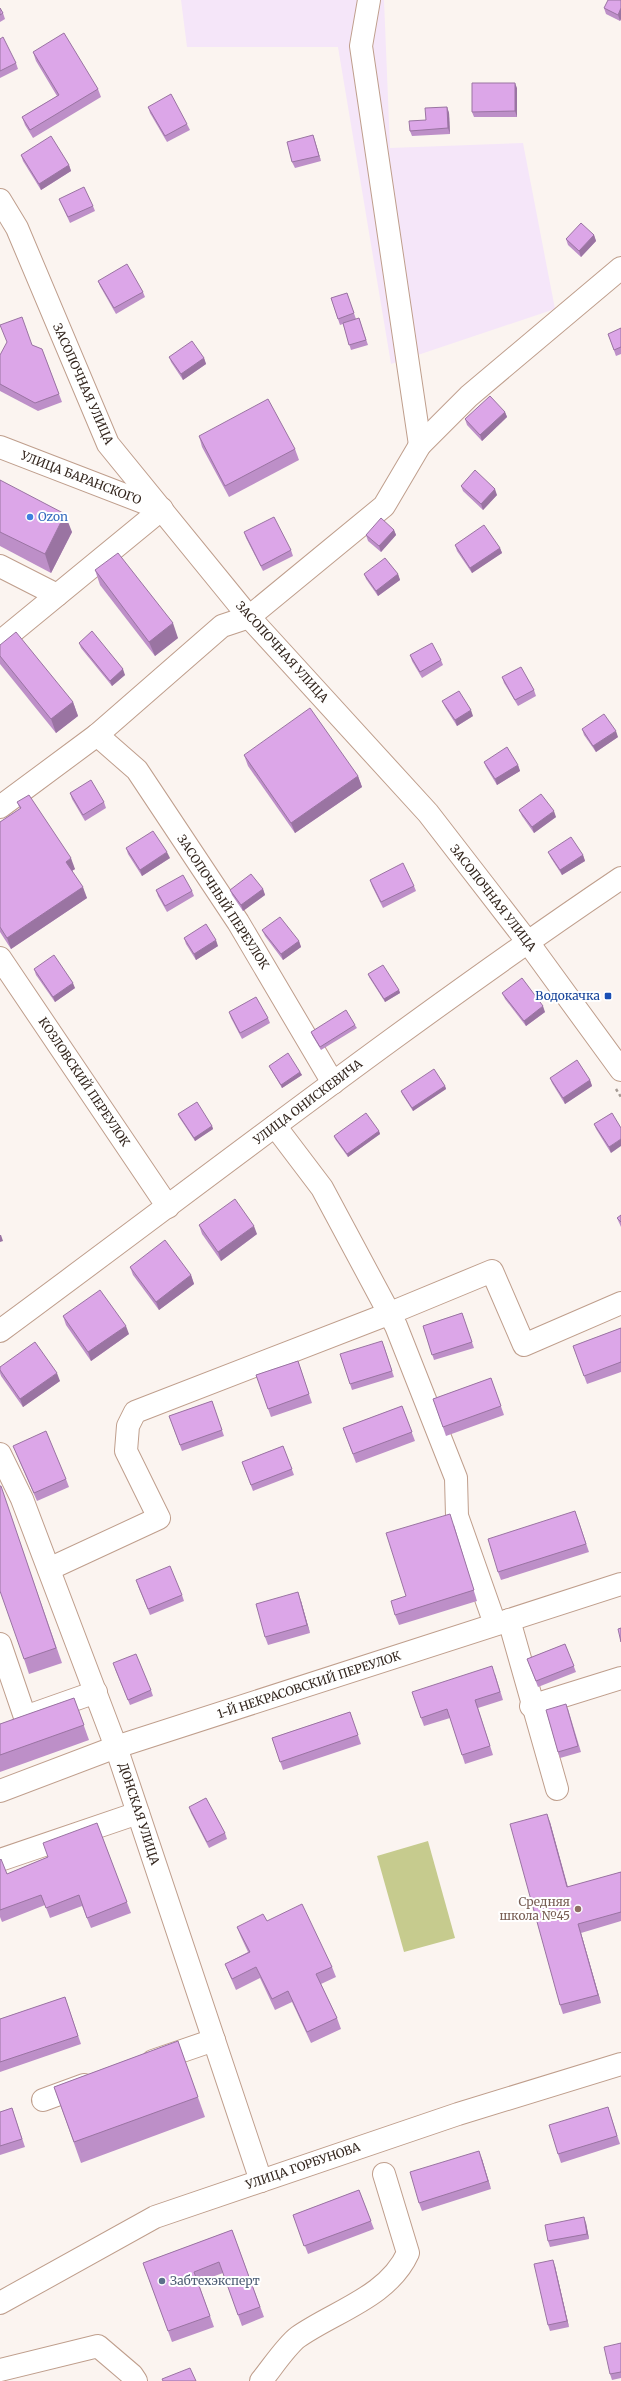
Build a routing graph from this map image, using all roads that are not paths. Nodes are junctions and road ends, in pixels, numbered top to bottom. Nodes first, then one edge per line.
1 (369, 0) edge
2 (0, 200) edge
3 (621, 268) edge
4 (420, 445) junction
5 (0, 447) edge
6 (162, 509) junction
7 (0, 566) edge
8 (57, 595) junction
9 (249, 617) junction
10 (0, 642) edge
11 (97, 735) junction
12 (0, 807) edge
13 (621, 878) edge
14 (527, 941) junction
15 (0, 958) edge
16 (621, 1070) edge
17 (333, 1083) junction
18 (275, 1126) junction
19 (168, 1207) junction
20 (621, 1303) edge
21 (388, 1314) junction
22 (0, 1331) edge
23 (3, 1468) edge
24 (49, 1569) junction
25 (621, 1584) edge
26 (502, 1622) junction
27 (0, 1644) edge
28 (621, 1678) edge
29 (96, 1692) junction
30 (532, 1706) junction
31 (116, 1747) junction
32 (557, 1789) dead end
33 (0, 1791) edge
34 (138, 1813) junction
35 (0, 1860) edge
36 (214, 2040) junction
37 (621, 2064) edge
38 (132, 2068) edge
39 (103, 2079) edge
40 (43, 2100) dead end
41 (384, 2174) dead end
42 (261, 2180) junction
43 (0, 2303) edge
44 (0, 2370) edge
45 (136, 2381) edge
46 (261, 2381) edge

1 - 4 street
2 - 6 street, ЗАСОПОЧНАЯ УЛИЦА
3 - 4 street
4 - 9 street
5 - 6 street, УЛИЦА БАРАНСКОГО
6 - 8 street
6 - 9 street, ЗАСОПОЧНАЯ УЛИЦА
7 - 8 street
8 - 10 street
9 - 11 street
9 - 14 street, ЗАСОПОЧНАЯ УЛИЦА
11 - 12 street
11 - 17 street, ЗАСОПОЧНЫЙ ПЕРЕУЛОК
13 - 14 street, УЛИЦА ОНИСКЕВИЧА
14 - 16 street, ЗАСОПОЧНАЯ УЛИЦА
14 - 17 street, УЛИЦА ОНИСКЕВИЧА
15 - 19 street, КОЗЛОВСКИЙ ПЕРЕУЛОК
17 - 18 street, УЛИЦА ОНИСКЕВИЧА
18 - 19 street, УЛИЦА ОНИСКЕВИЧА
18 - 21 street
19 - 22 street, УЛИЦА ОНИСКЕВИЧА
20 - 21 street
21 - 24 street
21 - 26 street
23 - 24 street, ДОНСКАЯ УЛИЦА
24 - 29 street, ДОНСКАЯ УЛИЦА
25 - 26 street, 1-Й НЕКРАСОВСКИЙ ПЕРЕУЛОК
26 - 30 street
26 - 31 street, 1-Й НЕКРАСОВСКИЙ ПЕРЕУЛОК
27 - 29 street
28 - 30 street
29 - 31 street, ДОНСКАЯ УЛИЦА
30 - 32 street
31 - 33 street, 1-Й НЕКРАСОВСКИЙ ПЕРЕУЛОК
31 - 34 street, ДОНСКАЯ УЛИЦА
34 - 35 street
34 - 36 street, ДОНСКАЯ УЛИЦА
36 - 38 street
36 - 42 street, ДОНСКАЯ УЛИЦА
37 - 42 street, УЛИЦА ГОРБУНОВА
39 - 40 street
41 - 46 street
42 - 43 street, УЛИЦА ГОРБУНОВА
44 - 45 street

